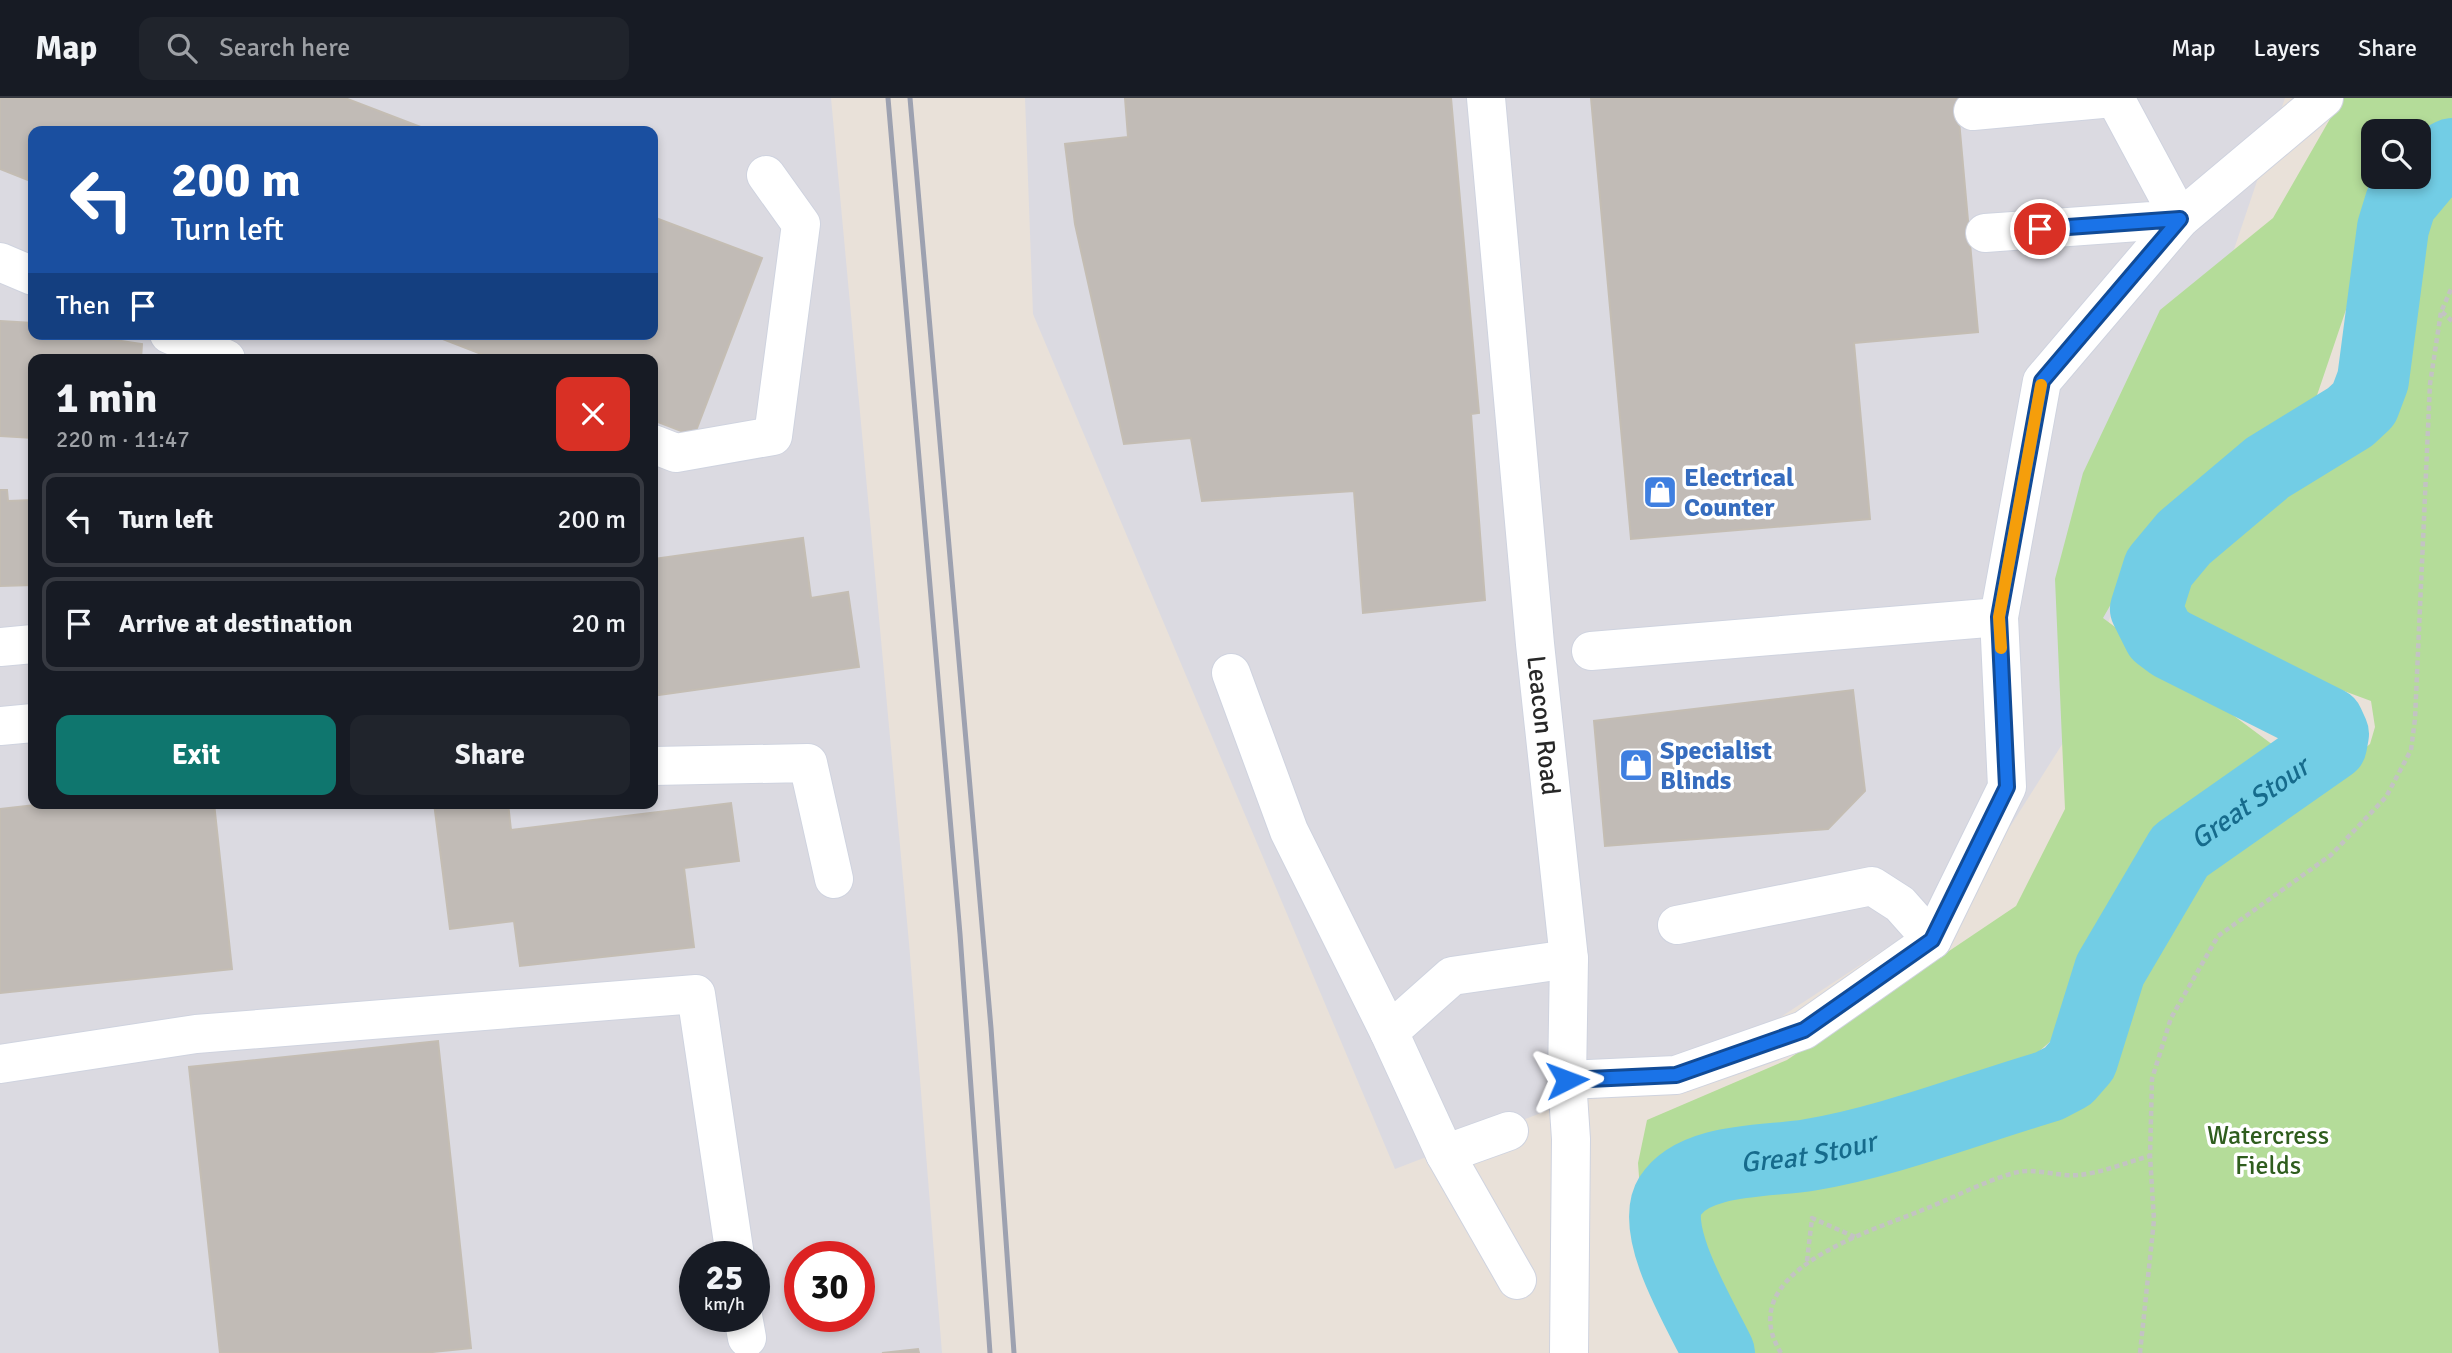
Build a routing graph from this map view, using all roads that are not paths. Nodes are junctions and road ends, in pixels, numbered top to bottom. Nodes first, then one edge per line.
1 (1486, 98) edge
2 (2114, 98) edge
3 (2324, 98) edge
4 (1973, 111) dead end
5 (766, 176) dead end
6 (2180, 219) junction
7 (1985, 233) dead end
8 (0, 262) edge
9 (28, 274) edge
10 (183, 340) edge
11 (215, 354) edge
12 (658, 446) edge
13 (1999, 617) junction
14 (28, 644) edge
15 (0, 647) edge
16 (1591, 650) dead end
17 (1231, 673) dead end
18 (28, 723) edge
19 (0, 726) edge
20 (658, 766) edge
21 (834, 879) dead end
22 (1677, 925) dead end
23 (1932, 940) junction
24 (1569, 959) junction
25 (1389, 1032) junction
26 (0, 1064) edge
27 (1567, 1080) junction
28 (1510, 1131) dead end
29 (1445, 1154) junction
30 (733, 1241) edge
31 (1517, 1280) dead end
32 (1569, 1353) edge

1 - 24 street, Leacon Road
2 - 4 street
2 - 6 street
3 - 6 street
5 - 12 street
6 - 7 street
6 - 13 street
8 - 9 street
10 - 11 street
13 - 16 street
13 - 23 street
14 - 15 street
17 - 25 street
18 - 19 street
20 - 21 street
22 - 23 street
23 - 27 street
24 - 25 street
24 - 27 street, Leacon Road
25 - 29 street
26 - 30 street
27 - 32 street, Leacon Road
28 - 29 street
29 - 31 street

